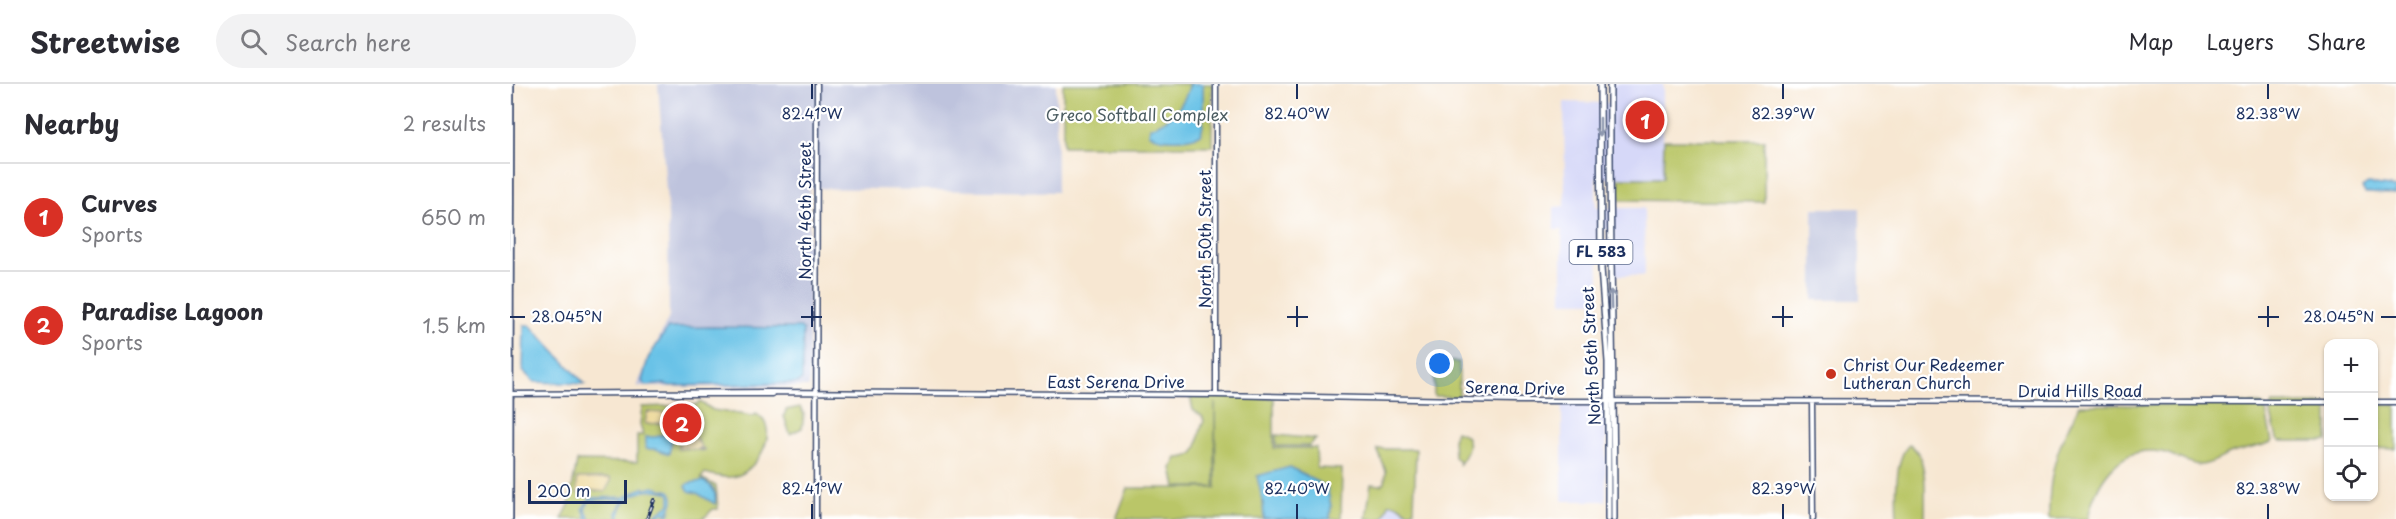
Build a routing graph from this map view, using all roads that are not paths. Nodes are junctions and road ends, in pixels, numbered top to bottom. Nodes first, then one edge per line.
1 (511, 84) edge
2 (817, 84) edge
3 (1216, 84) edge
4 (1600, 84) edge
5 (1610, 84) edge
6 (1600, 108) junction
7 (1610, 108) junction
8 (1600, 167) junction
9 (1610, 167) junction
10 (1600, 252) junction
11 (1610, 252) junction
12 (817, 393) junction
13 (511, 394) edge
14 (1216, 394) junction
15 (1415, 398) joint
16 (1611, 401) junction
17 (1812, 402) junction
18 (2324, 402) edge
19 (2378, 402) edge
20 (2396, 402) edge
21 (510, 519) edge
22 (816, 519) edge
23 (1608, 519) edge
24 (1614, 519) edge
25 (1812, 519) edge

1 - 13 main road
2 - 12 street, North 46th Street
3 - 14 street, North 50th Street
4 - 6 main road, North 56th Street / FL 583
5 - 7 main road, North 56th Street / FL 583
6 - 7 main road
6 -> 8 main road, North 56th Street / FL 583
7 - 9 main road, North 56th Street / FL 583
8 - 9 main road
8 - 10 main road, North 56th Street / FL 583
9 - 11 main road, North 56th Street / FL 583
10 - 11 main road
10 - 16 main road, North 56th Street / FL 583
16 -> 11 main road, North 56th Street / FL 583
12 - 13 street, East Serena Drive
12 - 14 street, East Serena Drive
12 - 22 street, North 46th Street
13 - 21 main road
14 - 15 street, East Serena Drive
15 - 16 street, Serena Drive
16 - 17 street, Druid Hills Road
16 - 23 main road, North 56th Street / FL 583
16 - 24 main road, North 56th Street / FL 583
17 - 18 street, Druid Hills Road
17 - 25 street
19 - 20 street

